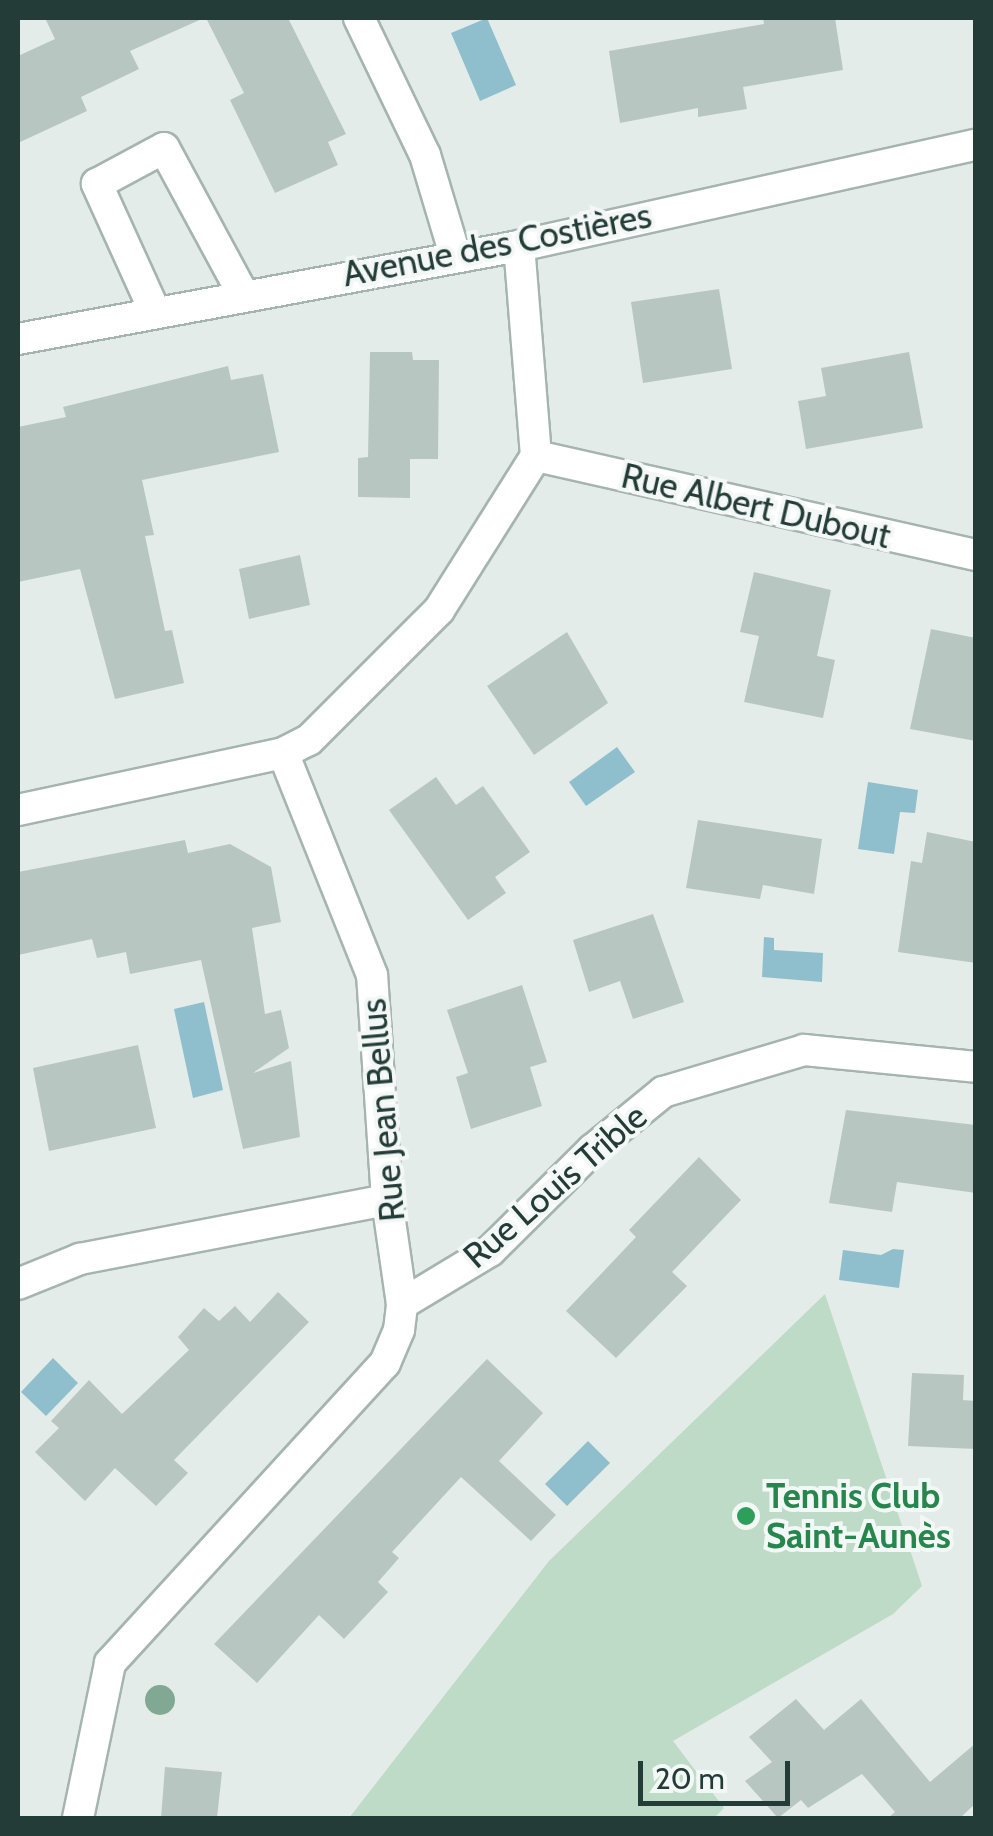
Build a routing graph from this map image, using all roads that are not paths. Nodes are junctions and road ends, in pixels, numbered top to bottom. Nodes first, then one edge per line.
1 (360, 18) edge
2 (976, 145) edge
3 (519, 246) junction
4 (455, 255) junction
5 (243, 294) junction
6 (155, 312) junction
7 (18, 338) edge
8 (536, 456) junction
9 (976, 555) edge
10 (282, 753) junction
11 (18, 810) edge
12 (976, 1067) edge
13 (387, 1200) junction
14 (18, 1284) edge
15 (402, 1304) junction
16 (78, 1818) edge

1 - 4 street
2 - 3 street, Avenue des Costières
3 - 4 street, Avenue des Costières
3 - 8 street
4 - 5 street, Avenue des Costières
5 - 6 street, Avenue des Costières
5 - 6 street
6 - 7 street, Avenue des Costières
8 - 9 street, Rue Albert Dubout
8 - 10 street
10 - 11 street
10 - 13 street, Rue Jean Bellus
12 - 15 street, Rue Louis Trible
13 - 14 street
13 - 15 street, Rue Jean Bellus
15 - 16 street

